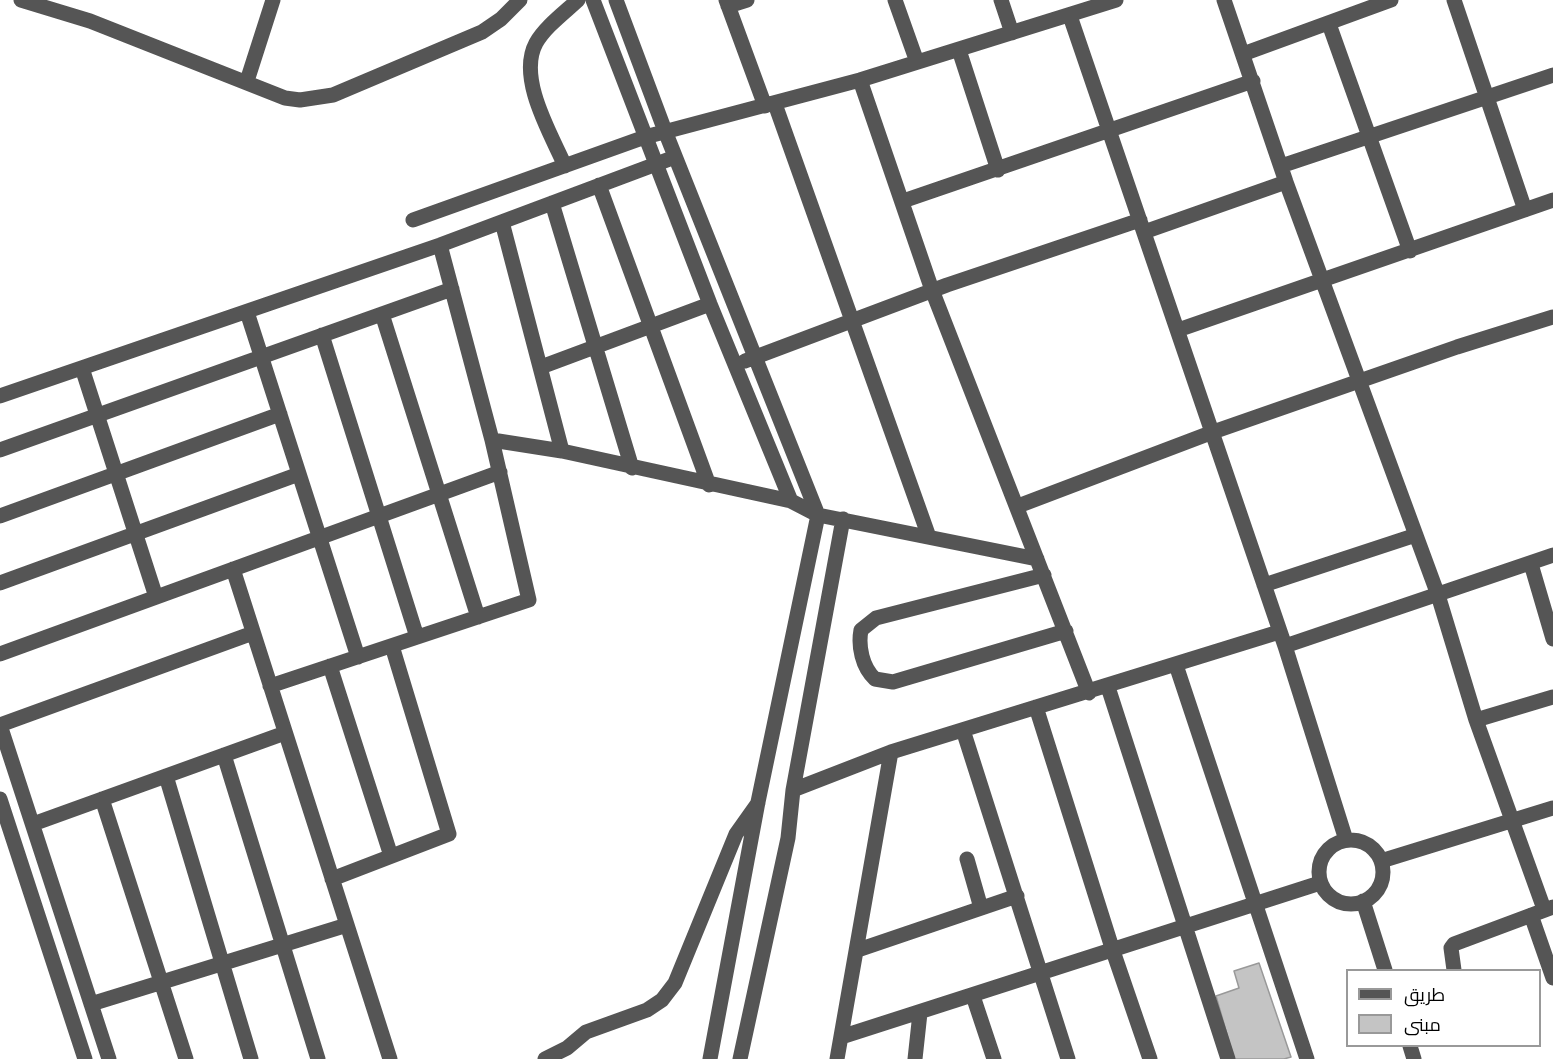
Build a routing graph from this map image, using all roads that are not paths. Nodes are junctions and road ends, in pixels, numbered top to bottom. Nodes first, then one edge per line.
1 (21, 0) edge
2 (273, 0) edge
3 (520, 0) edge
4 (578, 0) edge
5 (594, 0) edge
6 (616, 0) edge
7 (747, 0) edge
8 (895, 0) edge
9 (1001, 0) edge
10 (1116, 0) edge
11 (1224, 0) edge
12 (1391, 0) edge
13 (1454, 0) edge
14 (727, 3) edge
15 (1070, 16) junction
16 (1329, 24) junction
17 (1012, 33) junction
18 (959, 50) junction
19 (1243, 54) junction
20 (917, 62) junction
21 (1553, 75) edge
22 (860, 80) junction
23 (247, 81) junction
24 (1253, 81) junction
25 (1485, 96) junction
26 (770, 105) junction
27 (665, 131) junction
28 (1111, 131) junction
29 (645, 137) junction
30 (1367, 137) junction
31 (675, 157) junction
32 (656, 164) junction
33 (565, 166) junction
34 (1281, 166) junction
35 (998, 170) junction
36 (1286, 182) junction
37 (599, 185) junction
38 (1553, 200) edge
39 (903, 201) junction
40 (552, 203) junction
41 (1525, 210) junction
42 (413, 220) dead end
43 (502, 222) junction
44 (1142, 226) junction
45 (440, 245) junction
46 (1410, 251) junction
47 (1323, 282) junction
48 (452, 289) junction
49 (932, 290) junction
50 (710, 304) junction
51 (247, 312) junction
52 (382, 314) junction
53 (1553, 317) edge
54 (852, 322) junction
55 (652, 326) junction
56 (1178, 330) junction
57 (322, 335) junction
58 (595, 348) junction
59 (261, 357) junction
60 (754, 357) junction
61 (736, 366) junction
62 (541, 367) junction
63 (82, 368) junction
64 (1361, 382) junction
65 (0, 396) edge
66 (280, 414) junction
67 (98, 415) junction
68 (1213, 432) junction
69 (492, 440) junction
70 (0, 450) edge
71 (562, 451) junction
72 (632, 468) junction
73 (500, 472) junction
74 (116, 473) junction
75 (299, 474) junction
76 (709, 485) junction
77 (439, 494) junction
78 (791, 501) junction
79 (1018, 506) junction
80 (818, 515) junction
81 (0, 516) edge
82 (379, 516) junction
83 (843, 519) junction
84 (136, 533) junction
85 (1416, 535) junction
86 (319, 537) junction
87 (929, 537) junction
88 (1553, 555) edge
89 (1037, 559) junction
90 (1531, 564) junction
91 (232, 569) junction
92 (1044, 575) junction
93 (0, 583) edge
94 (1264, 585) junction
95 (1438, 595) junction
96 (156, 597) junction
97 (478, 617) junction
98 (1066, 631) junction
99 (1279, 632) junction
100 (253, 633) junction
101 (417, 637) junction
102 (1553, 639) edge
103 (392, 646) junction
104 (1286, 646) junction
105 (0, 654) edge
106 (358, 657) junction
107 (1176, 665) junction
108 (330, 666) junction
109 (270, 686) junction
110 (1108, 687) junction
111 (1089, 693) junction
112 (1553, 696) edge
113 (1036, 707) junction
114 (1476, 720) junction
115 (0, 725) edge
116 (963, 730) junction
117 (285, 733) junction
118 (891, 752) junction
119 (224, 755) junction
120 (166, 776) junction
121 (792, 790) junction
122 (0, 799) edge
123 (102, 799) junction
124 (758, 802) junction
125 (1553, 808) edge
126 (1513, 820) junction
127 (33, 824) junction
128 (1346, 840) junction
129 (391, 856) junction
130 (967, 860) dead end
131 (1381, 861) junction
132 (332, 879) junction
133 (1320, 883) junction
134 (1017, 896) junction
135 (1363, 902) junction
136 (1255, 905) junction
137 (981, 908) junction
138 (1543, 910) edge
139 (347, 925) junction
140 (1184, 928) junction
141 (283, 945) junction
142 (858, 950) junction
143 (1113, 951) junction
144 (222, 964) junction
145 (1386, 969) edge
146 (1454, 969) edge
147 (1549, 971) edge
148 (1041, 974) junction
149 (161, 982) junction
150 (973, 996) junction
151 (91, 1004) junction
152 (920, 1012) junction
153 (841, 1037) junction
154 (567, 1054) edge
155 (85, 1059) edge
156 (109, 1059) edge
157 (186, 1059) edge
158 (251, 1059) edge
159 (318, 1059) edge
160 (390, 1059) edge
161 (545, 1059) edge
162 (711, 1059) edge
163 (740, 1059) edge
164 (837, 1059) edge
165 (915, 1059) edge
166 (994, 1059) edge
167 (1068, 1059) edge
168 (1150, 1059) edge
169 (1228, 1059) edge
170 (1307, 1059) edge

1 - 23 street
2 - 23 street
3 - 23 street
4 - 33 street
5 - 29 street
6 - 27 street
7 - 14 street
8 - 20 street
9 - 17 street
10 - 15 street
11 - 19 street
12 - 16 street
13 - 25 street
14 - 26 street
15 - 17 street
15 - 28 street
16 - 19 street
16 - 30 street
17 - 18 street
18 - 20 street
18 - 35 street
19 - 24 street
20 - 22 street
21 - 25 street
22 - 26 street
22 - 39 street
24 - 28 street
24 - 34 street
25 - 30 street
25 - 41 street
26 - 27 street
26 - 54 street
27 - 29 street
27 - 31 street
28 - 35 street
28 - 44 street
29 - 32 street
29 - 33 street
30 - 34 street
30 - 46 street
31 - 32 street
31 - 60 street
32 - 37 street
32 - 50 street
33 - 42 street
34 - 36 street
35 - 39 street
36 - 44 street
36 - 47 street
37 - 40 street
37 - 55 street
38 - 41 street
39 - 49 street
40 - 43 street
40 - 58 street
41 - 46 street
43 - 45 street
43 - 62 street
44 - 49 street
44 - 56 street
45 - 48 street
45 - 51 street
46 - 47 street
47 - 56 street
47 - 64 street
48 - 52 street
48 - 69 street
49 - 54 street
49 - 79 street
50 - 55 street
50 - 61 street
51 - 59 street
51 - 63 street
52 - 57 street
52 - 77 street
53 - 64 street
54 - 60 street
54 - 87 street
55 - 58 street
55 - 76 street
56 - 68 street
57 - 59 street
57 - 82 street
58 - 62 street
58 - 72 street
59 - 66 street
59 - 67 street
60 - 61 street
60 - 80 street
61 - 78 street
62 - 71 street
63 - 65 street
63 - 67 street
64 - 68 street
64 - 85 street
66 - 74 street
66 - 75 street
67 - 70 street
67 - 74 street
68 - 79 street
68 - 94 street
69 - 71 street
69 - 73 street
71 - 72 street
72 - 76 street
73 - 77 street
73 - 97 street
74 - 81 street
74 - 84 street
75 - 84 street
75 - 86 street
76 - 78 street
77 - 82 street
77 - 97 street
78 - 80 street
79 - 89 street
80 - 83 street
80 - 124 street
82 - 86 street
82 - 101 street
83 - 87 street
83 - 121 street
84 - 93 street
84 - 96 street
85 - 94 street
85 - 95 street
86 - 91 street
86 - 106 street
87 - 89 street
88 - 90 street
89 - 92 street
90 - 95 street
90 - 102 street
91 - 96 street
91 - 100 street
92 - 98 street
92 - 98 street
94 - 99 street
95 - 104 street
95 - 114 street
96 - 105 street
97 - 101 street
98 - 111 street
99 - 104 street
99 - 107 street
100 - 109 street
100 - 115 street
101 - 103 street
103 - 106 street
103 - 129 street
104 - 128 street
106 - 108 street
107 - 110 street
107 - 136 street
108 - 109 street
108 - 129 street
109 - 117 street
110 - 111 street
110 - 140 street
111 - 113 street
112 - 114 street
113 - 116 street
113 - 143 street
114 - 126 street
115 - 127 street
116 - 118 street
116 - 134 street
117 - 119 street
117 - 132 street
118 - 121 street
118 - 142 street
119 - 120 street
119 - 141 street
120 - 123 street
120 - 144 street
121 - 163 street
122 - 155 street
123 - 127 street
123 - 149 street
124 - 154 street
124 - 162 street
125 - 126 street
126 - 131 street
126 - 138 street
127 - 151 street
128 - 131 street
128 - 133 street
129 - 132 street
130 - 137 street
131 - 135 street
132 - 139 street
133 - 135 street
133 - 136 street
134 - 137 street
134 - 148 street
135 - 145 street
136 - 140 street
136 - 170 street
137 - 142 street
138 - 146 street
138 - 147 street
139 - 141 street
139 - 160 street
140 - 143 street
140 - 169 street
141 - 144 street
141 - 159 street
142 - 153 street
143 - 148 street
143 - 168 street
144 - 149 street
144 - 158 street
148 - 150 street
148 - 167 street
149 - 151 street
149 - 157 street
150 - 152 street
150 - 166 street
151 - 156 street
152 - 153 street
152 - 165 street
153 - 164 street
154 - 161 street

